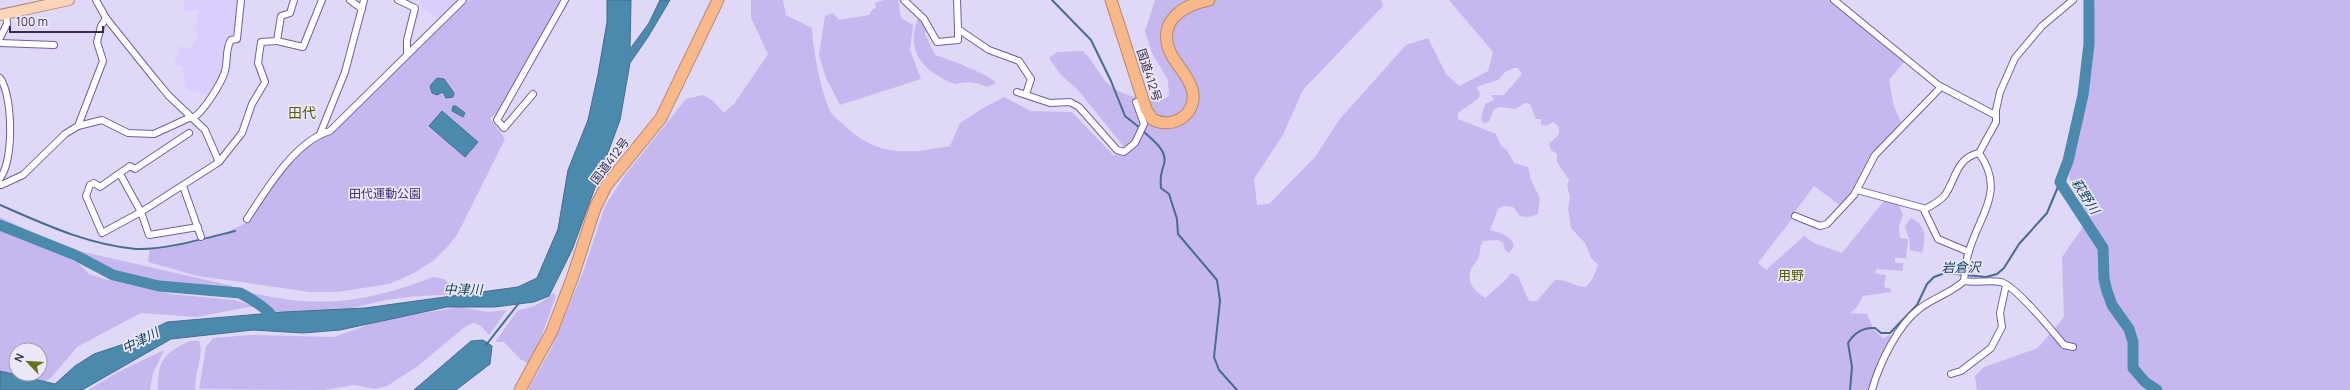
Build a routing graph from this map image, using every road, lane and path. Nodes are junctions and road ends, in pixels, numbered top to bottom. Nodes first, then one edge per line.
1 (69, 0) edge
2 (96, 0) edge
3 (241, 0) edge
4 (294, 0) edge
5 (322, 0) edge
6 (350, 0) edge
7 (364, 0) edge
8 (398, 0) edge
9 (463, 0) edge
10 (566, 0) edge
11 (718, 0) edge
12 (904, 0) edge
13 (957, 0) edge
14 (1111, 0) edge
15 (1209, 0) edge
16 (1834, 0) edge
17 (2073, 0) edge
18 (362, 9) junction
19 (3, 14) edge
20 (106, 18) junction
21 (958, 29) junction
22 (0, 38) edge
23 (277, 41) junction
24 (0, 42) edge
25 (54, 44) dead end
26 (407, 55) junction
27 (0, 78) edge
28 (1941, 87) junction
29 (1017, 92) dead end
30 (534, 94) dead end
31 (1026, 94) junction
32 (1139, 105) junction
33 (1995, 114) junction
34 (192, 118) junction
35 (78, 126) junction
36 (189, 133) dead end
37 (320, 134) junction
38 (1979, 153) junction
39 (219, 162) junction
40 (120, 174) junction
41 (0, 178) edge
42 (0, 183) edge
43 (183, 186) junction
44 (1857, 190) junction
45 (1925, 210) junction
46 (141, 212) junction
47 (1795, 216) dead end
48 (247, 219) dead end
49 (198, 227) junction
50 (201, 237) dead end
51 (1969, 252) junction
52 (1965, 277) junction
53 (2006, 285) junction
54 (2073, 347) dead end
55 (1951, 374) dead end
56 (520, 390) edge
57 (1872, 390) edge

1 - 19 main road
2 - 20 street
3 - 34 street
4 - 23 street
5 - 23 street
6 - 18 street
7 - 18 street
8 - 26 street
9 - 26 street
10 - 30 street
11 - 56 highway, 国道412号
12 - 21 street
13 - 21 street
14 - 32 highway, 国道412号
15 - 32 highway, 国道412号
16 - 28 street
17 - 33 street
18 - 37 street
19 - 22 street
20 - 34 street
20 - 35 street
21 - 31 street
23 - 39 street
24 - 25 street
26 - 37 street
27 - 41 street
28 - 33 street
28 - 44 street
29 - 31 street
31 - 32 street
33 - 38 street
34 - 35 street
34 - 39 street
35 - 42 street
36 - 40 street
37 - 48 street
38 - 45 street
38 - 51 street
39 - 43 street
40 - 46 street
40 - 46 street
43 - 46 street
43 - 49 street
44 - 45 street
44 - 47 street
45 - 51 street
46 - 49 street
49 - 50 street
51 - 52 street
52 - 53 street
52 - 57 street
53 - 54 street
53 - 55 street

